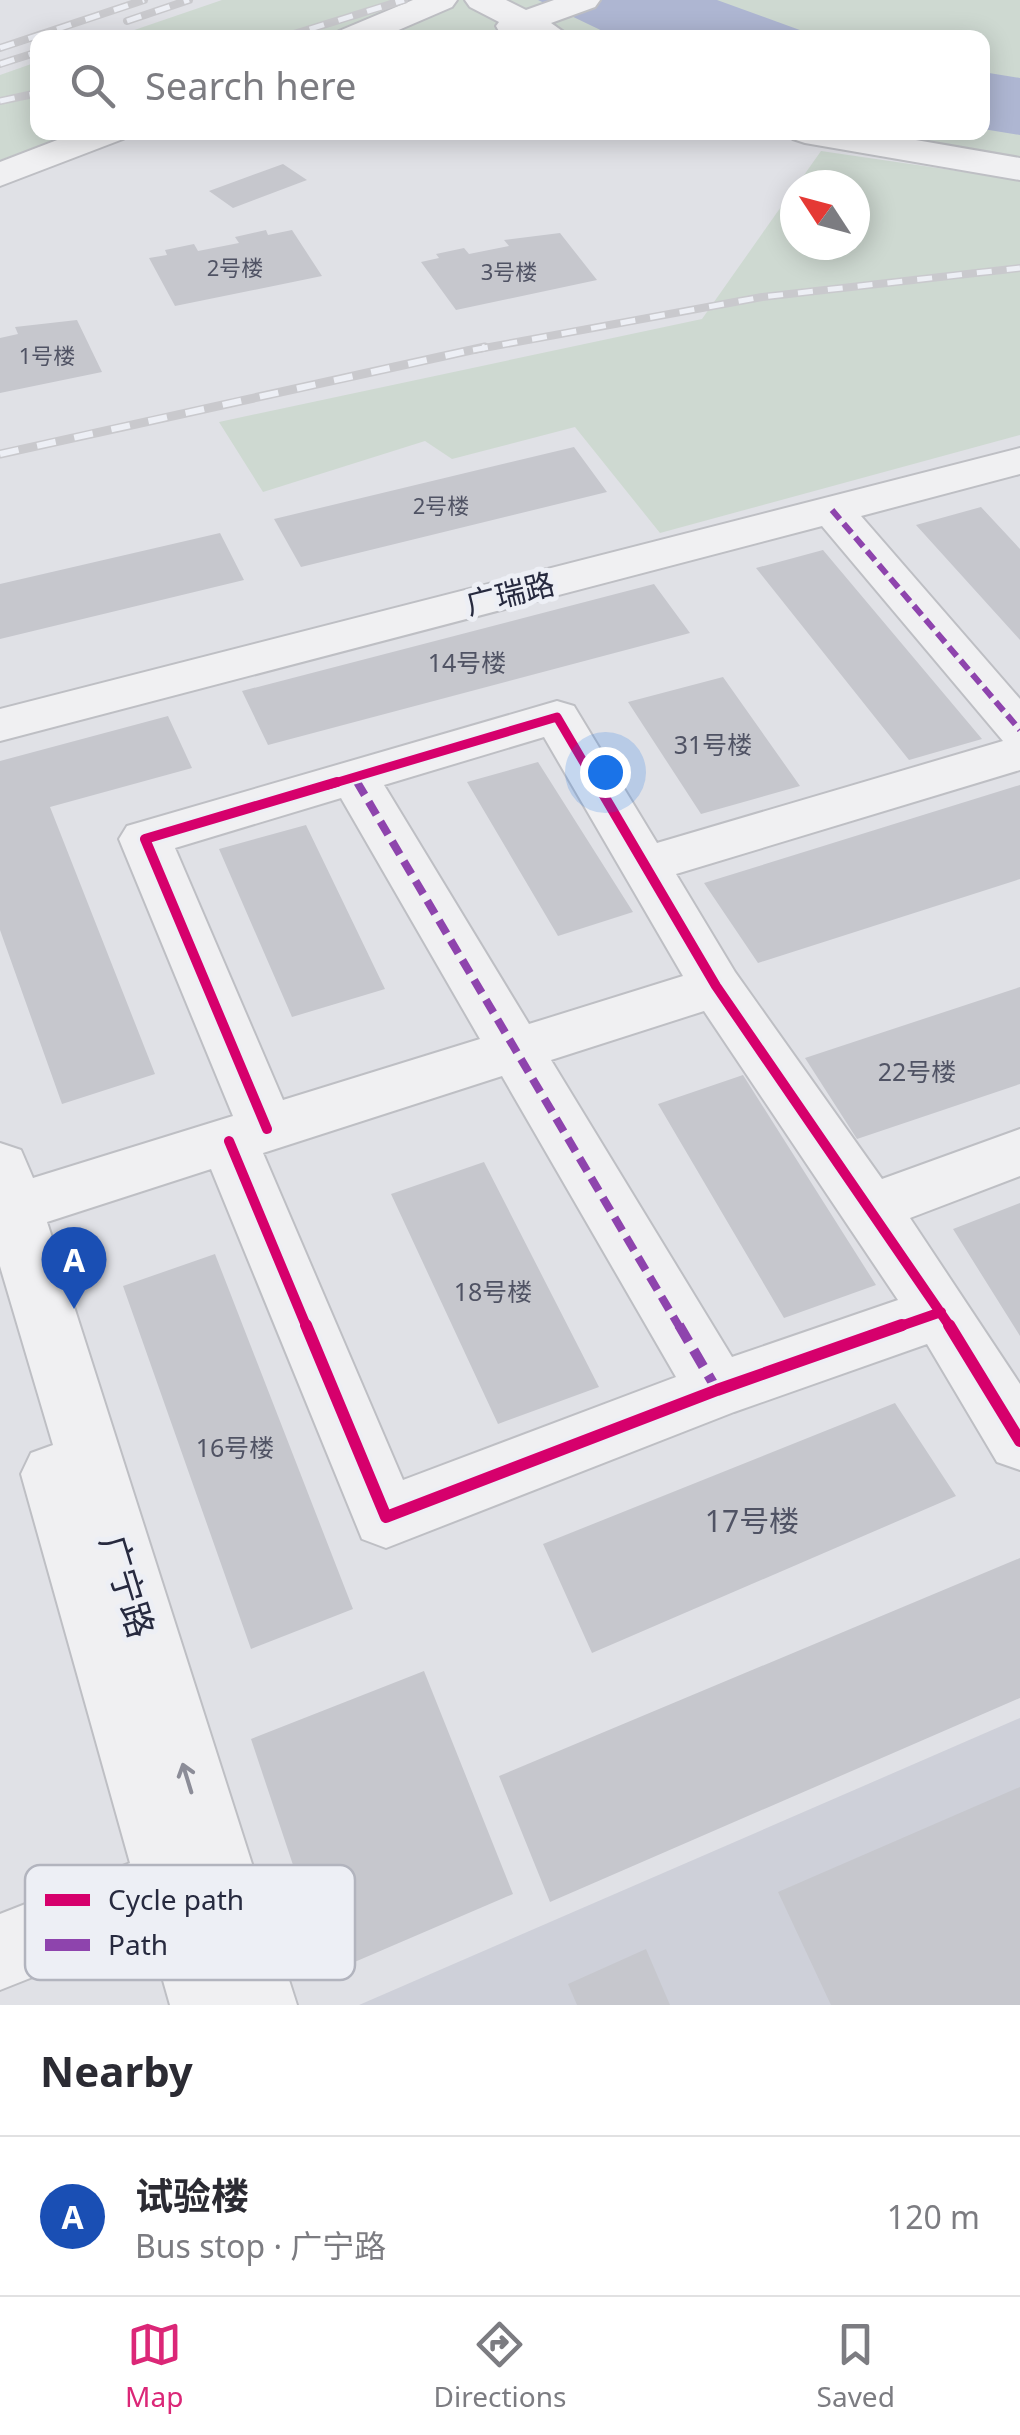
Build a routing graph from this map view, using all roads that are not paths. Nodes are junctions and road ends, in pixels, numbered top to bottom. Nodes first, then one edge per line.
1 (441, 0) edge
2 (461, 0) edge
3 (584, 0) edge
4 (519, 17) edge
5 (370, 30) edge
6 (90, 140) edge
7 (856, 140) edge
8 (879, 140) edge
9 (1020, 166) edge
10 (0, 175) edge
11 (1020, 461) edge
12 (1020, 470) edge
13 (836, 514) junction
14 (0, 725) edge
15 (1020, 730) edge
16 (0, 734) edge
17 (1020, 753) edge
18 (354, 777) junction
19 (645, 866) junction
20 (716, 986) junction
21 (516, 1049) junction
22 (248, 1135) junction
23 (1020, 1152) edge
24 (4, 1196) edge
25 (867, 1209) junction
26 (0, 1289) edge
27 (941, 1312) junction
28 (716, 1390) junction
29 (1020, 1440) edge
30 (191, 1865) edge
31 (191, 1865) edge
32 (25, 1942) edge
33 (0, 1952) edge
34 (206, 1980) edge
35 (246, 1980) edge
36 (209, 2005) edge
37 (258, 2005) edge

1 - 5 street
2 - 4 street
3 - 4 street
6 - 10 street
7 - 9 street
8 - 9 street
11 - 13 street, 广瑞路
12 - 13 street, 广瑞路
13 - 14 street, 广瑞路
13 - 15 street
13 - 16 street, 广瑞路
17 - 19 street
18 - 19 street
18 - 21 street
18 - 22 street
19 - 20 street
20 - 21 street
20 - 25 street
21 - 22 street
21 - 28 street
22 - 24 street
22 - 28 street
23 - 25 street
30 -> 24 street, 广宁路
25 - 27 street
26 - 31 street, 广宁路
27 - 28 street
27 - 29 street
32 - 33 street
34 - 36 street, 广宁路
35 - 37 street, 广宁路

